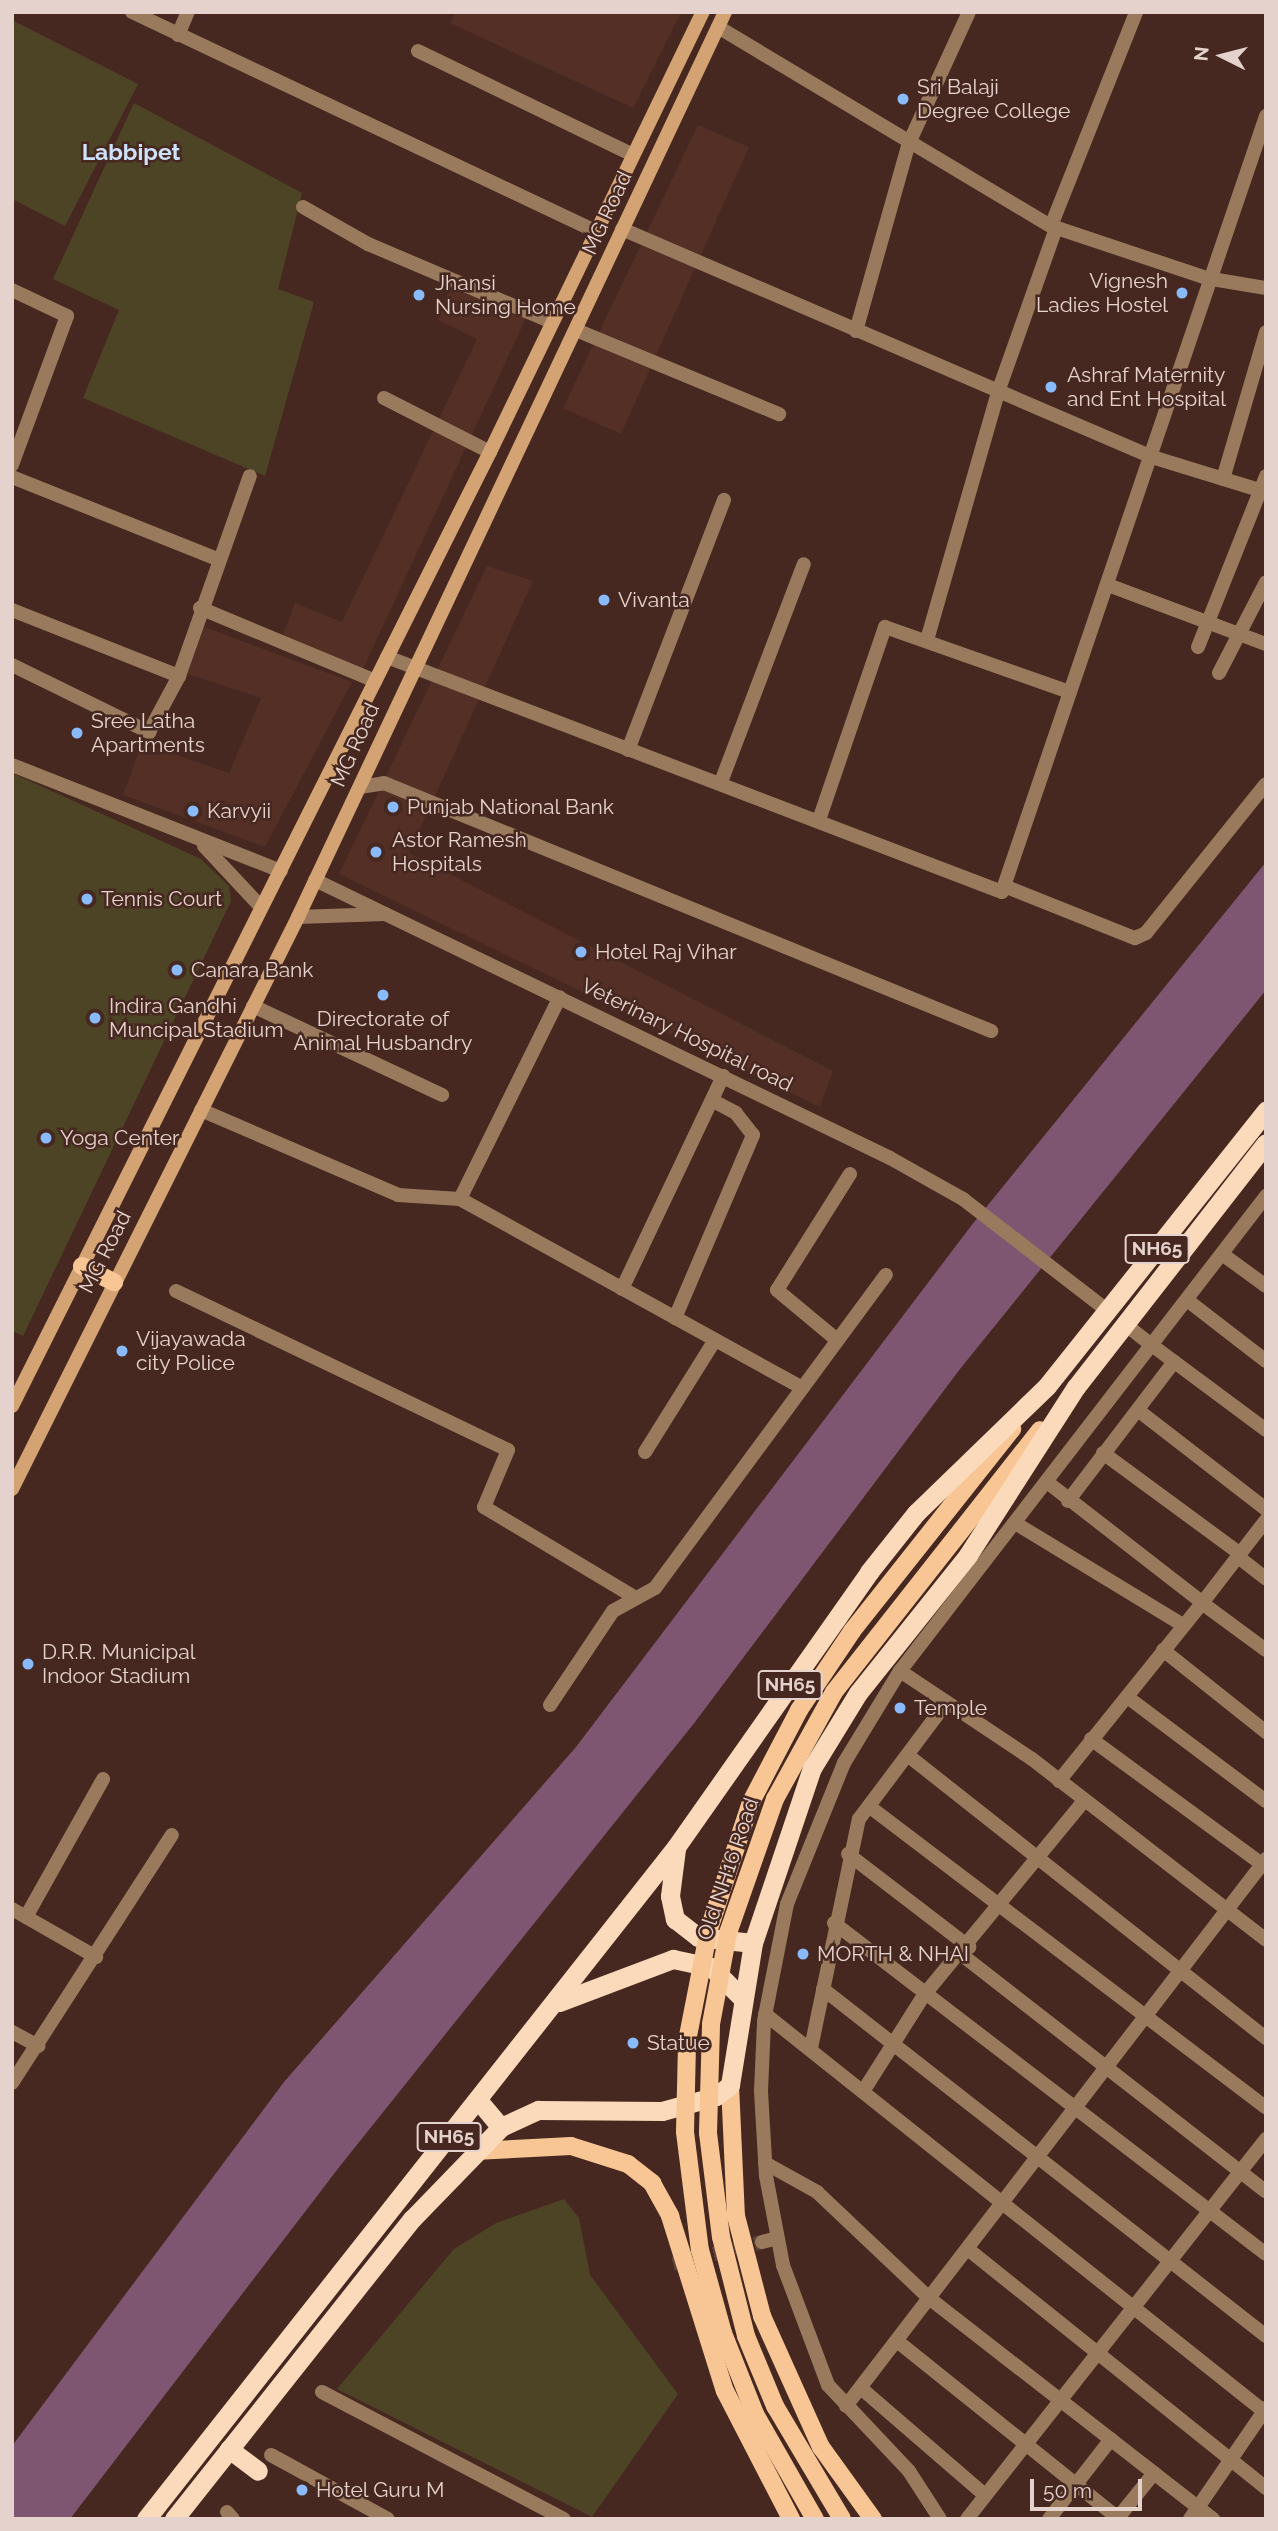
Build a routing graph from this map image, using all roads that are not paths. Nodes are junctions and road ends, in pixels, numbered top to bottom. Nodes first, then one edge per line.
1 (132, 12) edge
2 (188, 12) edge
3 (703, 12) edge
4 (725, 12) edge
5 (969, 12) edge
6 (1136, 12) edge
7 (718, 27) junction
8 (178, 35) junction
9 (418, 51) dead end
10 (1266, 116) edge
11 (909, 143) junction
12 (631, 154) junction
13 (303, 206) dead end
14 (1053, 227) junction
15 (622, 229) junction
16 (595, 231) junction
17 (1206, 278) junction
18 (1266, 288) edge
19 (12, 290) edge
20 (552, 322) junction
21 (576, 330) junction
22 (856, 331) junction
23 (1266, 332) edge
24 (998, 392) junction
25 (384, 398) dead end
26 (779, 414) dead end
27 (490, 452) junction
28 (1152, 457) junction
29 (12, 465) edge
30 (250, 476) dead end
31 (12, 477) edge
32 (1223, 479) junction
33 (1264, 486) edge
34 (724, 500) dead end
35 (219, 560) junction
36 (804, 564) dead end
37 (1266, 582) edge
38 (1108, 585) junction
39 (200, 608) junction
40 (12, 610) edge
41 (1208, 620) junction
42 (1239, 634) junction
43 (927, 640) junction
44 (1266, 644) edge
45 (1198, 648) dead end
46 (387, 657) junction
47 (12, 665) edge
48 (415, 666) junction
49 (1219, 673) dead end
50 (178, 676) junction
51 (375, 681) junction
52 (1070, 692) junction
53 (628, 750) junction
54 (12, 765) edge
55 (721, 782) junction
56 (1266, 784) edge
57 (360, 787) junction
58 (820, 817) junction
59 (200, 842) junction
60 (281, 871) junction
61 (315, 880) junction
62 (1004, 886) junction
63 (261, 907) junction
64 (390, 914) junction
65 (298, 916) junction
66 (560, 997) junction
67 (253, 1006) junction
68 (991, 1031) dead end
69 (723, 1076) junction
70 (442, 1095) dead end
71 (712, 1100) junction
72 (201, 1110) junction
73 (1266, 1111) edge
74 (1266, 1143) edge
75 (850, 1174) dead end
76 (1266, 1196) edge
77 (460, 1199) junction
78 (1222, 1254) junction
79 (82, 1266) junction
80 (886, 1275) dead end
81 (114, 1282) junction
82 (1266, 1286) edge
83 (622, 1289) junction
84 (176, 1291) dead end
85 (1187, 1300) junction
86 (1108, 1311) junction
87 (675, 1318) junction
88 (1126, 1325) junction
89 (715, 1340) junction
90 (837, 1340) junction
91 (1153, 1346) junction
92 (1266, 1361) edge
93 (1174, 1362) junction
94 (1047, 1385) junction
95 (1076, 1387) junction
96 (802, 1388) junction
97 (12, 1406) edge
98 (1139, 1410) junction
99 (1266, 1430) edge
100 (645, 1452) dead end
101 (1103, 1453) junction
102 (1047, 1482) junction
103 (12, 1489) edge
104 (1068, 1501) junction
105 (1266, 1509) edge
106 (1266, 1520) edge
107 (1015, 1523) junction
108 (1238, 1555) junction
109 (1266, 1578) edge
110 (636, 1598) junction
111 (1200, 1602) junction
112 (1181, 1624) junction
113 (1163, 1650) junction
114 (1266, 1650) edge
115 (900, 1671) junction
116 (1130, 1699) junction
117 (947, 1702) junction
118 (550, 1705) dead end
119 (1266, 1732) edge
120 (1091, 1739) junction
121 (910, 1757) junction
122 (103, 1779) dead end
123 (1059, 1781) junction
124 (1084, 1801) junction
125 (1266, 1801) edge
126 (870, 1807) junction
127 (172, 1835) dead end
128 (676, 1847) junction
129 (848, 1854) junction
130 (1039, 1862) junction
131 (1265, 1863) edge
132 (1003, 1907) junction
133 (12, 1909) edge
134 (1227, 1910) junction
135 (26, 1917) junction
136 (834, 1923) junction
137 (1266, 1940) edge
138 (753, 1943) junction
139 (966, 1951) junction
140 (96, 1957) junction
141 (1179, 1972) junction
142 (823, 1989) junction
143 (923, 1996) junction
144 (743, 1998) junction
145 (555, 2004) junction
146 (765, 2014) junction
147 (1145, 2016) junction
148 (12, 2032) edge
149 (1266, 2038) edge
150 (894, 2043) junction
151 (38, 2046) junction
152 (811, 2048) junction
153 (1108, 2065) junction
154 (12, 2083) edge
155 (730, 2085) junction
156 (864, 2090) junction
157 (478, 2100) junction
158 (1266, 2108) edge
159 (1073, 2109) junction
160 (502, 2127) junction
161 (1266, 2139) edge
162 (475, 2151) junction
163 (1041, 2154) junction
164 (765, 2163) junction
165 (1241, 2172) junction
166 (1266, 2192) edge
167 (1003, 2205) junction
168 (1208, 2208) junction
169 (778, 2238) junction
170 (762, 2242) tunnel mouth
171 (969, 2250) junction
172 (1266, 2254) edge
173 (1170, 2261) junction
174 (929, 2298) junction
175 (1130, 2311) junction
176 (1266, 2336) edge
177 (897, 2341) junction
178 (1099, 2349) junction
179 (862, 2389) junction
180 (322, 2392) dead end
181 (1058, 2398) junction
182 (846, 2406) junction
183 (1265, 2411) edge
184 (1111, 2439) junction
185 (1021, 2444) junction
186 (229, 2449) junction
187 (271, 2455) dead end
188 (1231, 2461) junction
189 (258, 2471) dead end
190 (1154, 2473) junction
191 (1076, 2484) junction
192 (1266, 2488) edge
193 (985, 2495) junction
194 (1194, 2513) edge
195 (1118, 2518) edge
196 (146, 2519) edge
197 (174, 2519) edge
198 (387, 2519) edge
199 (564, 2519) edge
200 (791, 2519) edge
201 (815, 2519) edge
202 (842, 2519) edge
203 (873, 2519) edge
204 (940, 2519) edge
205 (967, 2519) edge
206 (1049, 2519) edge
207 (1213, 2519) edge

1 - 8 street
2 - 8 street
3 - 12 main road, MG Road
4 - 7 main road, MG Road
5 - 11 street
6 - 14 street
7 - 11 street
7 - 15 main road, MG Road
8 - 16 street
9 - 12 street
10 - 17 street
11 - 14 street
11 - 22 street
12 - 16 main road, MG Road
13 - 20 street
14 - 17 street
14 - 24 street
15 - 21 main road, MG Road
15 - 22 street
16 - 20 main road, MG Road
17 - 18 street
17 - 28 street
19 - 29 street
20 - 27 main road, MG Road
21 - 26 street
21 - 48 main road, MG Road
22 - 24 street
23 - 32 street
24 - 28 street
24 - 43 street
25 - 27 street
27 - 46 main road, MG Road
28 - 32 street
28 - 38 street
30 - 35 street
31 - 35 street
32 - 33 street
33 - 41 street
34 - 53 street
35 - 39 street
36 - 55 street
37 - 42 street
38 - 41 street
38 - 52 street
39 - 50 street
39 - 51 street
40 - 50 street
41 - 42 street
41 - 45 street
42 - 44 street
42 - 49 street
43 - 52 street
43 - 58 street
46 - 48 street
46 - 51 main road, MG Road
47 - 50 street
48 - 53 street
48 - 57 main road, MG Road
51 - 60 main road, MG Road
52 - 62 street
53 - 55 street
54 - 59 street
55 - 58 street
56 - 62 street
57 - 61 main road, MG Road
57 - 68 street
58 - 62 street
59 - 60 street
59 - 63 street
60 - 63 main road, MG Road
61 - 64 street, Veterinary Hospital road
61 - 65 main road, MG Road
63 - 79 main road, MG Road
64 - 65 street
64 - 66 street, Veterinary Hospital road
65 - 67 main road, MG Road
66 - 69 street, Veterinary Hospital road
66 - 77 street
67 - 70 street
67 - 72 main road, MG Road
69 - 71 street
69 - 86 street, Veterinary Hospital road
71 - 83 street
71 - 87 street
72 - 77 street
72 - 81 main road, MG Road
73 - 86 highway, NH65
74 - 88 highway, NH65
75 - 90 street
76 - 78 street
77 - 83 street
78 - 82 street
78 - 85 street
79 - 81 main road
79 - 97 main road, MG Road
80 - 90 street
81 - 103 main road, MG Road
83 - 87 street
84 - 110 street
85 - 91 street
85 - 92 street
86 - 94 highway, NH65
87 - 89 street
88 - 91 street
88 - 95 highway, NH65
89 - 96 street
89 - 100 street
90 - 96 street
91 - 93 street
91 - 102 street
93 - 98 street
93 - 99 street
94 - 128 highway, NH65
94 - 201 main road, Old NH16 Road, bridge
95 - 138 highway, NH65
95 - 202 main road, Old NH16 Road, bridge
96 - 110 street
98 - 101 street
98 - 105 street
101 - 104 street
101 - 108 street
102 - 104 street
102 - 107 street
104 - 111 street
106 - 108 street
107 - 112 street
107 - 115 street
108 - 109 street
108 - 111 street
110 - 118 street
111 - 112 street
111 - 114 street
112 - 113 street
113 - 116 street
113 - 119 street
115 - 117 street
115 - 146 street
116 - 120 street
116 - 125 street
117 - 121 street
117 - 123 street
120 - 123 street
120 - 131 street
121 - 126 street
121 - 130 street
122 - 135 street
123 - 124 street
124 - 130 street
124 - 134 street
126 - 129 street
126 - 132 street
127 - 140 street
128 - 138 highway
128 - 145 highway, NH65
129 - 136 street
129 - 139 street
130 - 132 street
130 - 141 street
131 - 134 street
132 - 139 street
132 - 147 street
133 - 135 street
134 - 137 street
134 - 141 street
135 - 140 street
136 - 142 street
136 - 143 street
138 - 144 highway, NH65
139 - 143 street
139 - 153 street
140 - 151 street
141 - 147 street
141 - 149 street
142 - 150 street
142 - 152 street
143 - 150 street
143 - 159 street
144 - 145 highway
144 - 155 highway, NH65
145 - 157 highway, NH65
146 - 152 street
146 - 164 street
147 - 153 street
147 - 158 street
148 - 151 street
150 - 156 street
150 - 163 street
151 - 154 street
152 - 156 street
153 - 159 street
153 - 165 street
155 - 160 highway, NH65
155 - 203 main road
156 - 167 street
157 - 160 highway
157 - 196 highway, NH65
159 - 163 street
159 - 168 street
160 - 162 highway, NH65
161 - 165 street
162 - 186 highway, NH65
162 - 200 main road
163 - 167 street
163 - 173 street
164 - 169 street
164 - 174 street
165 - 166 street
165 - 168 street
167 - 171 street
167 - 175 street
168 - 172 street
168 - 173 street
169 - 170 street
169 - 182 street
171 - 174 street
171 - 178 street
173 - 175 street
173 - 176 street
174 - 177 street
174 - 181 street
175 - 178 street
175 - 183 street
177 - 179 street
177 - 185 street
178 - 181 street
178 - 188 street
179 - 182 street
179 - 193 street
180 - 199 street
181 - 184 street
181 - 185 street
182 - 204 street
183 - 188 street
184 - 190 street
184 - 191 street
185 - 191 street
185 - 193 street
186 - 189 highway
186 - 197 highway, NH65
187 - 198 street
188 - 192 street
188 - 194 street
190 - 194 street
190 - 195 street
191 - 195 street
191 - 206 street
193 - 205 street
194 - 207 street

